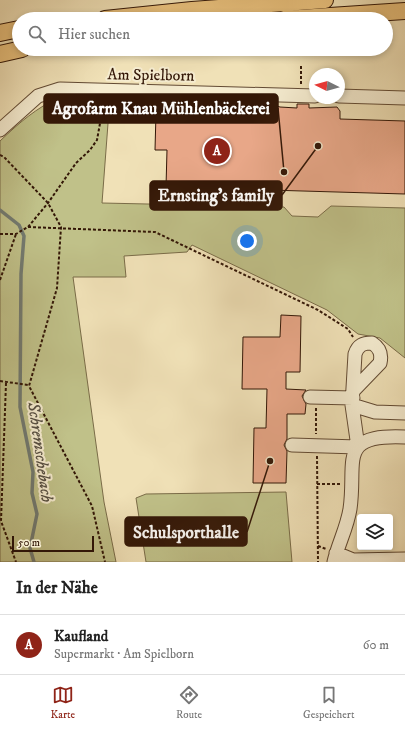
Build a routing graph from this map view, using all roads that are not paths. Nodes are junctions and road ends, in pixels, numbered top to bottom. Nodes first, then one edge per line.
1 (325, 0) edge
2 (405, 11) edge
3 (173, 12) edge
4 (390, 12) edge
5 (12, 31) edge
6 (0, 33) edge
7 (12, 51) edge
8 (0, 54) edge
9 (309, 96) edge
10 (345, 96) edge
11 (405, 98) edge
12 (0, 130) edge
13 (313, 397) road end
14 (353, 398) junction
15 (405, 413) edge
16 (405, 437) edge
17 (292, 445) dead end
18 (358, 447) junction
19 (335, 558) edge
20 (405, 559) edge

1 - 3 main road
2 - 4 main road
5 - 6 main road
7 - 8 main road
9 - 12 street, Am Spielborn
10 - 11 street
13 - 14 street
14 - 14 street
14 - 15 street
14 - 18 street
16 - 18 street
17 - 18 street
18 - 19 street
19 - 20 street

